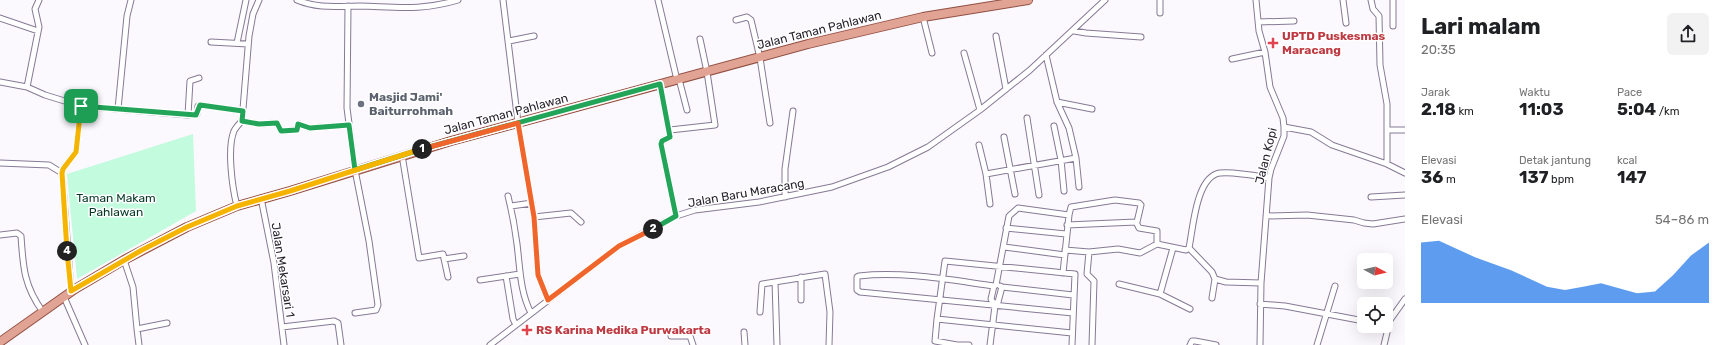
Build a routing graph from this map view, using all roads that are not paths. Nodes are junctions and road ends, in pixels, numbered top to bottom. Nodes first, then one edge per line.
1 (39, 0) edge
2 (132, 0) edge
3 (246, 0) edge
4 (259, 0) edge
5 (297, 0) edge
6 (458, 0) edge
7 (503, 0) edge
8 (658, 0) edge
9 (1028, 0) edge
10 (1105, 0) edge
11 (1160, 0) edge
12 (1256, 0) edge
13 (1343, 0) edge
14 (1372, 0) edge
15 (1393, 0) edge
16 (1011, 1) edge
17 (348, 6) junction
18 (1160, 13) dead end
19 (923, 17) junction
20 (0, 18) edge
21 (736, 20) dead end
22 (1294, 21) dead end
23 (1258, 22) junction
24 (1346, 22) dead end
25 (1393, 26) dead end
26 (38, 31) junction
27 (1074, 31) junction
28 (534, 36) dead end
29 (996, 36) dead end
30 (1141, 38) dead end
31 (700, 39) dead end
32 (509, 41) junction
33 (212, 42) dead end
34 (236, 43) junction
35 (248, 44) junction
36 (1265, 52) junction
37 (932, 53) dead end
38 (964, 53) dead end
39 (1046, 55) junction
40 (760, 58) junction
41 (1232, 59) dead end
42 (707, 72) junction
43 (199, 78) dead end
44 (678, 80) junction
45 (0, 82) edge
46 (660, 84) junction
47 (27, 86) junction
48 (1006, 90) junction
49 (1057, 102) junction
50 (81, 106) junction
51 (118, 109) junction
52 (1092, 109) dead end
53 (687, 110) dead end
54 (980, 110) junction
55 (243, 111) junction
56 (793, 111) dead end
57 (188, 115) junction
58 (1027, 118) dead end
59 (242, 121) junction
60 (770, 122) dead end
61 (518, 123) junction
62 (349, 125) junction
63 (1054, 126) dead end
64 (1284, 127) junction
65 (670, 130) junction
66 (1388, 130) junction
67 (1405, 130) edge
68 (1004, 137) dead end
69 (980, 145) dead end
70 (402, 155) junction
71 (1076, 158) junction
72 (1061, 160) junction
73 (0, 163) edge
74 (1035, 164) junction
75 (1387, 164) junction
76 (1011, 169) junction
77 (355, 170) junction
78 (62, 173) junction
79 (1405, 173) edge
80 (986, 174) junction
81 (1269, 178) junction
82 (1079, 187) dead end
83 (1064, 191) dead end
84 (1015, 194) dead end
85 (1405, 195) edge
86 (508, 196) dead end
87 (1039, 196) dead end
88 (785, 197) junction
89 (1371, 197) dead end
90 (261, 198) junction
91 (532, 203) junction
92 (990, 204) dead end
93 (237, 206) junction
94 (511, 206) junction
95 (1069, 215) junction
96 (676, 216) junction
97 (1266, 216) junction
98 (534, 217) junction
99 (1405, 219) edge
100 (581, 222) dead end
101 (1137, 222) junction
102 (1068, 225) junction
103 (1006, 228) junction
104 (1066, 234) junction
105 (0, 235) edge
106 (1157, 244) junction
107 (1004, 247) junction
108 (1173, 248) junction
109 (1189, 248) junction
110 (1065, 252) junction
111 (1089, 252) junction
112 (464, 256) dead end
113 (444, 259) junction
114 (124, 260) junction
115 (1000, 267) junction
116 (1063, 273) junction
117 (520, 274) junction
118 (506, 276) junction
119 (448, 277) dead end
120 (801, 277) junction
121 (942, 279) junction
122 (1215, 279) junction
123 (480, 280) dead end
124 (774, 282) junction
125 (1260, 283) junction
126 (1119, 284) dead end
127 (997, 286) junction
128 (1335, 286) dead end
129 (71, 291) junction
130 (1160, 294) junction
131 (1073, 295) junction
132 (64, 297) junction
133 (1212, 298) dead end
134 (939, 299) junction
135 (1405, 299) edge
136 (548, 300) junction
137 (802, 300) dead end
138 (995, 304) junction
139 (1260, 304) junction
140 (1190, 309) dead end
141 (43, 312) junction
142 (760, 312) dead end
143 (355, 313) dead end
144 (1073, 313) junction
145 (531, 314) junction
146 (1327, 314) junction
147 (1393, 316) edge
148 (937, 319) junction
149 (1357, 320) edge
150 (167, 323) dead end
151 (516, 325) junction
152 (992, 326) junction
153 (282, 327) junction
154 (137, 329) junction
155 (744, 332) dead end
156 (1386, 333) edge
157 (1072, 334) junction
158 (671, 336) dead end
159 (0, 342) edge
160 (85, 345) edge
161 (139, 345) edge
162 (284, 345) edge
163 (341, 345) edge
164 (490, 345) edge
165 (693, 345) edge
166 (745, 345) edge
167 (777, 345) edge
168 (829, 345) edge
169 (957, 345) edge
170 (969, 345) edge
171 (990, 345) edge
172 (1072, 345) edge
173 (1092, 345) edge
174 (1190, 345) edge
175 (1216, 345) edge
176 (1260, 345) edge
177 (1317, 345) edge
178 (1384, 345) edge

1 - 26 street
2 - 51 street
3 - 34 street
4 - 35 street
5 - 17 street
6 - 17 street
7 - 32 street
8 - 44 street
9 - 16 main road, Jalan Taman Pahlawan
10 - 27 street, Jalan Baru Maracang
11 - 18 street
12 - 23 street, Jalan Kopi
13 - 24 street
14 - 66 street
15 - 25 street
16 - 19 main road, Jalan Taman Pahlawan
17 - 62 street
19 - 37 street
19 - 40 main road, Jalan Taman Pahlawan
20 - 26 street
21 - 40 street
22 - 23 street
23 - 36 street, Jalan Kopi
26 - 47 street
27 - 30 street
27 - 39 street, Jalan Baru Maracang
28 - 32 street
29 - 48 street
31 - 42 street
32 - 61 street
33 - 34 street
34 - 35 street
35 - 55 street
36 - 41 street
36 - 64 street, Jalan Kopi
38 - 54 street
39 - 48 street, Jalan Baru Maracang
39 - 49 street
40 - 42 main road, Jalan Taman Pahlawan
40 - 60 street
42 - 44 main road, Jalan Taman Pahlawan
42 - 65 street
43 - 57 street
44 - 46 main road, Jalan Taman Pahlawan
44 - 53 street
45 - 47 street
46 - 61 main road, Jalan Taman Pahlawan
46 - 65 street
47 - 50 street
48 - 54 street, Jalan Baru Maracang
49 - 52 street
49 - 71 street
50 - 51 street
50 - 78 street
51 - 57 street
54 - 88 street, Jalan Baru Maracang
55 - 57 street
55 - 59 street
56 - 88 street
58 - 74 street
59 - 62 street
59 - 93 street
61 - 70 main road, Jalan Taman Pahlawan
61 - 91 street
62 - 77 street
63 - 72 street
64 - 75 street
64 - 81 street, Jalan Kopi
65 - 96 street
66 - 67 street
66 - 75 street
68 - 76 street
69 - 80 street
70 - 77 main road, Jalan Taman Pahlawan
70 - 113 street
71 - 72 street
71 - 82 street
72 - 74 street
72 - 83 street
73 - 78 street
74 - 76 street
74 - 87 street
75 - 79 street
76 - 80 street
76 - 84 street
77 - 90 main road, Jalan Taman Pahlawan
77 - 143 street
78 - 129 street
80 - 92 street
81 - 97 street, Jalan Kopi
81 - 109 street
85 - 89 street
86 - 94 street
88 - 96 street, Jalan Baru Maracang
90 - 93 main road, Jalan Taman Pahlawan
90 - 153 street, Jalan Mekarsari 1
91 - 94 street
91 - 98 street
93 - 114 main road, Jalan Taman Pahlawan
94 - 117 street
95 - 101 street
95 - 102 street
95 - 103 street
96 - 136 street, Jalan Baru Maracang
97 - 99 street
97 - 125 street, Jalan Kopi
98 - 100 street
98 - 136 street
101 - 102 street
101 - 106 street
102 - 104 street
103 - 104 street
103 - 107 street
104 - 110 street
105 - 141 street
106 - 108 street
106 - 111 street
107 - 110 street
107 - 115 street
108 - 109 street
108 - 130 street
109 - 122 street
110 - 111 street
110 - 116 street
111 - 173 street
112 - 113 street
113 - 119 street
114 - 129 main road, Jalan Taman Pahlawan
114 - 154 street
115 - 116 street
115 - 121 street
115 - 127 street
116 - 131 street
117 - 118 street
117 - 145 street
118 - 123 street
118 - 151 street
120 - 124 street
120 - 137 street
120 - 168 street
121 - 127 street
121 - 134 street
121 - 134 street
122 - 125 street
122 - 133 street
124 - 142 street
124 - 167 street
125 - 139 street, Jalan Kopi
126 - 130 street
127 - 131 street
127 - 138 street
127 - 138 street
128 - 146 street
129 - 132 main road, Jalan Taman Pahlawan
130 - 140 street
131 - 144 street
132 - 141 main road, Jalan Taman Pahlawan
132 - 160 street
134 - 138 street
134 - 148 street
135 - 147 street
136 - 145 street, Jalan Baru Maracang
138 - 144 street
138 - 152 street
139 - 146 street
139 - 176 street, Jalan Kopi
141 - 159 main road, Jalan Taman Pahlawan
144 - 157 street
145 - 151 street, Jalan Baru Maracang
146 - 149 street
146 - 177 street
148 - 152 street
148 - 169 street
150 - 154 street
151 - 164 street, Jalan Baru Maracang
152 - 157 street
152 - 171 street
153 - 162 street, Jalan Mekarsari 1
153 - 163 street
154 - 161 street
155 - 166 street
156 - 178 street
157 - 172 street
158 - 165 street
169 - 170 street
174 - 175 street

